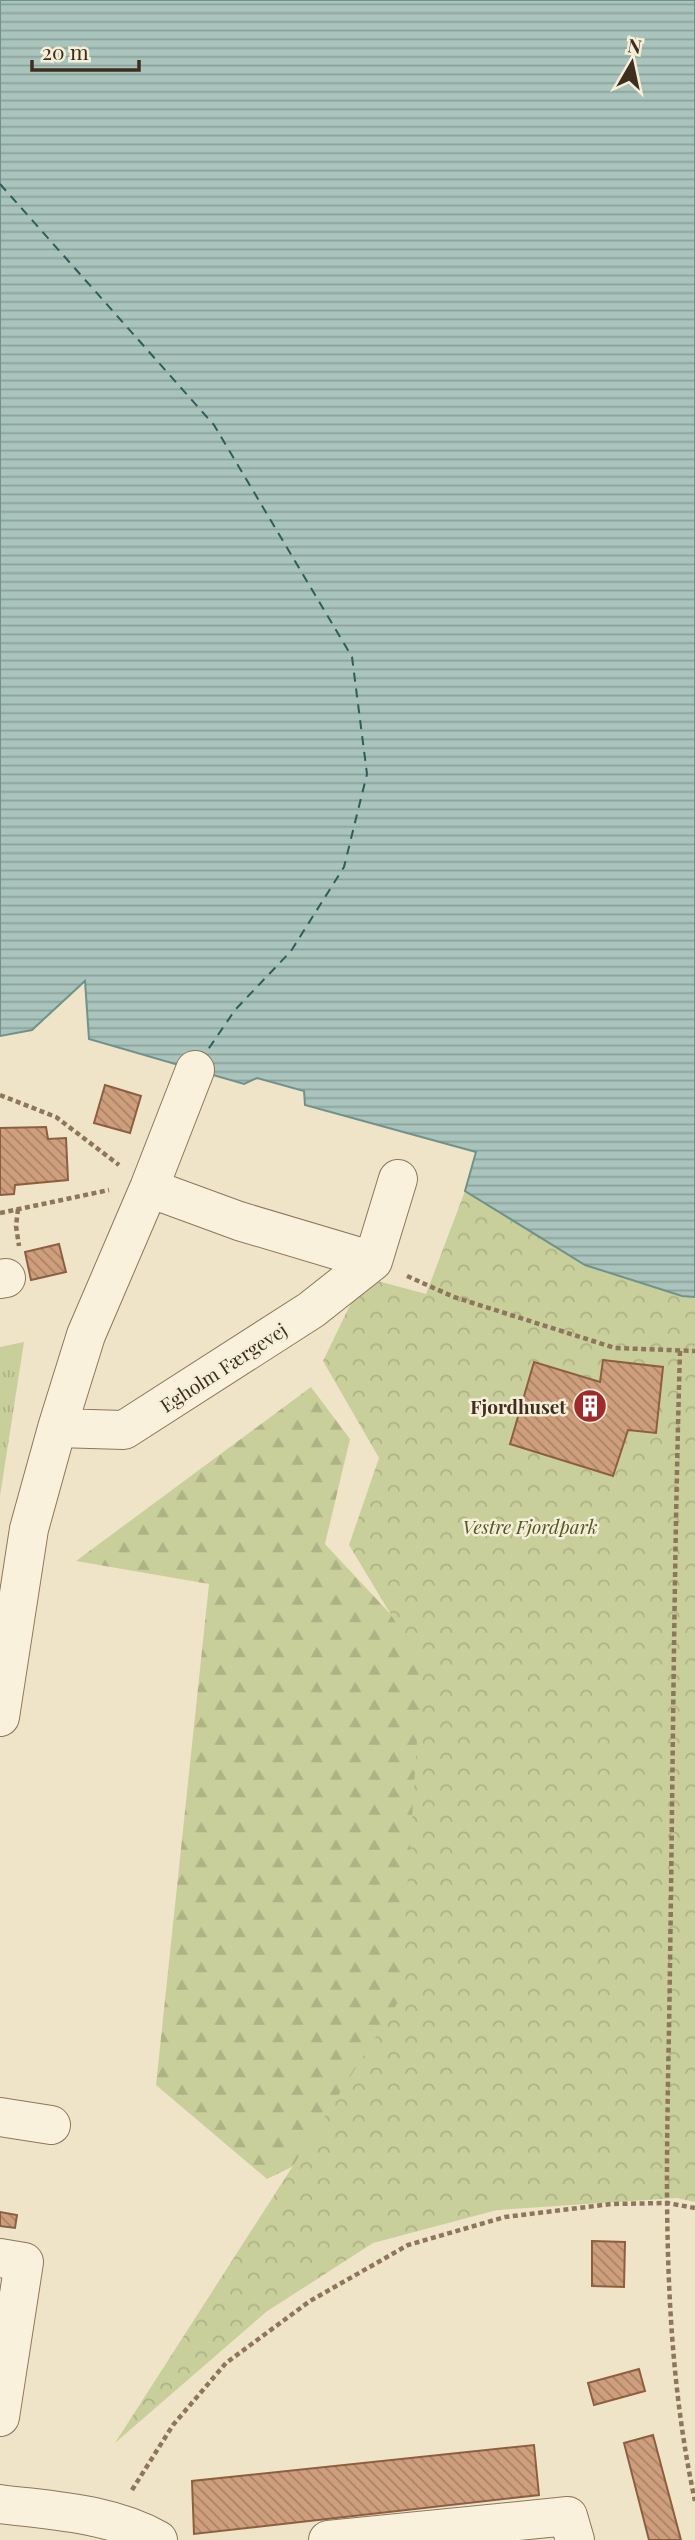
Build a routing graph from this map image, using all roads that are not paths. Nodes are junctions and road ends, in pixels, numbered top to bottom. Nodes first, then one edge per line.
1 (195, 1070) dead end
2 (398, 1179) dead end
3 (146, 1185) junction
4 (373, 1261) junction
5 (57, 1428) junction
6 (3, 1674) edge
7 (0, 1717) edge
8 (0, 2117) edge
9 (51, 2125) dead end
10 (0, 2258) edge
11 (0, 2417) edge
12 (0, 2504) edge
13 (158, 2540) edge
14 (328, 2540) edge
15 (575, 2540) edge

1 - 3 street
2 - 4 street
3 - 4 street
3 - 5 street
4 - 5 street, Egholm Færgevej
5 - 6 street
6 - 7 street
8 - 9 street
10 - 11 street
12 - 13 street
14 - 15 street

